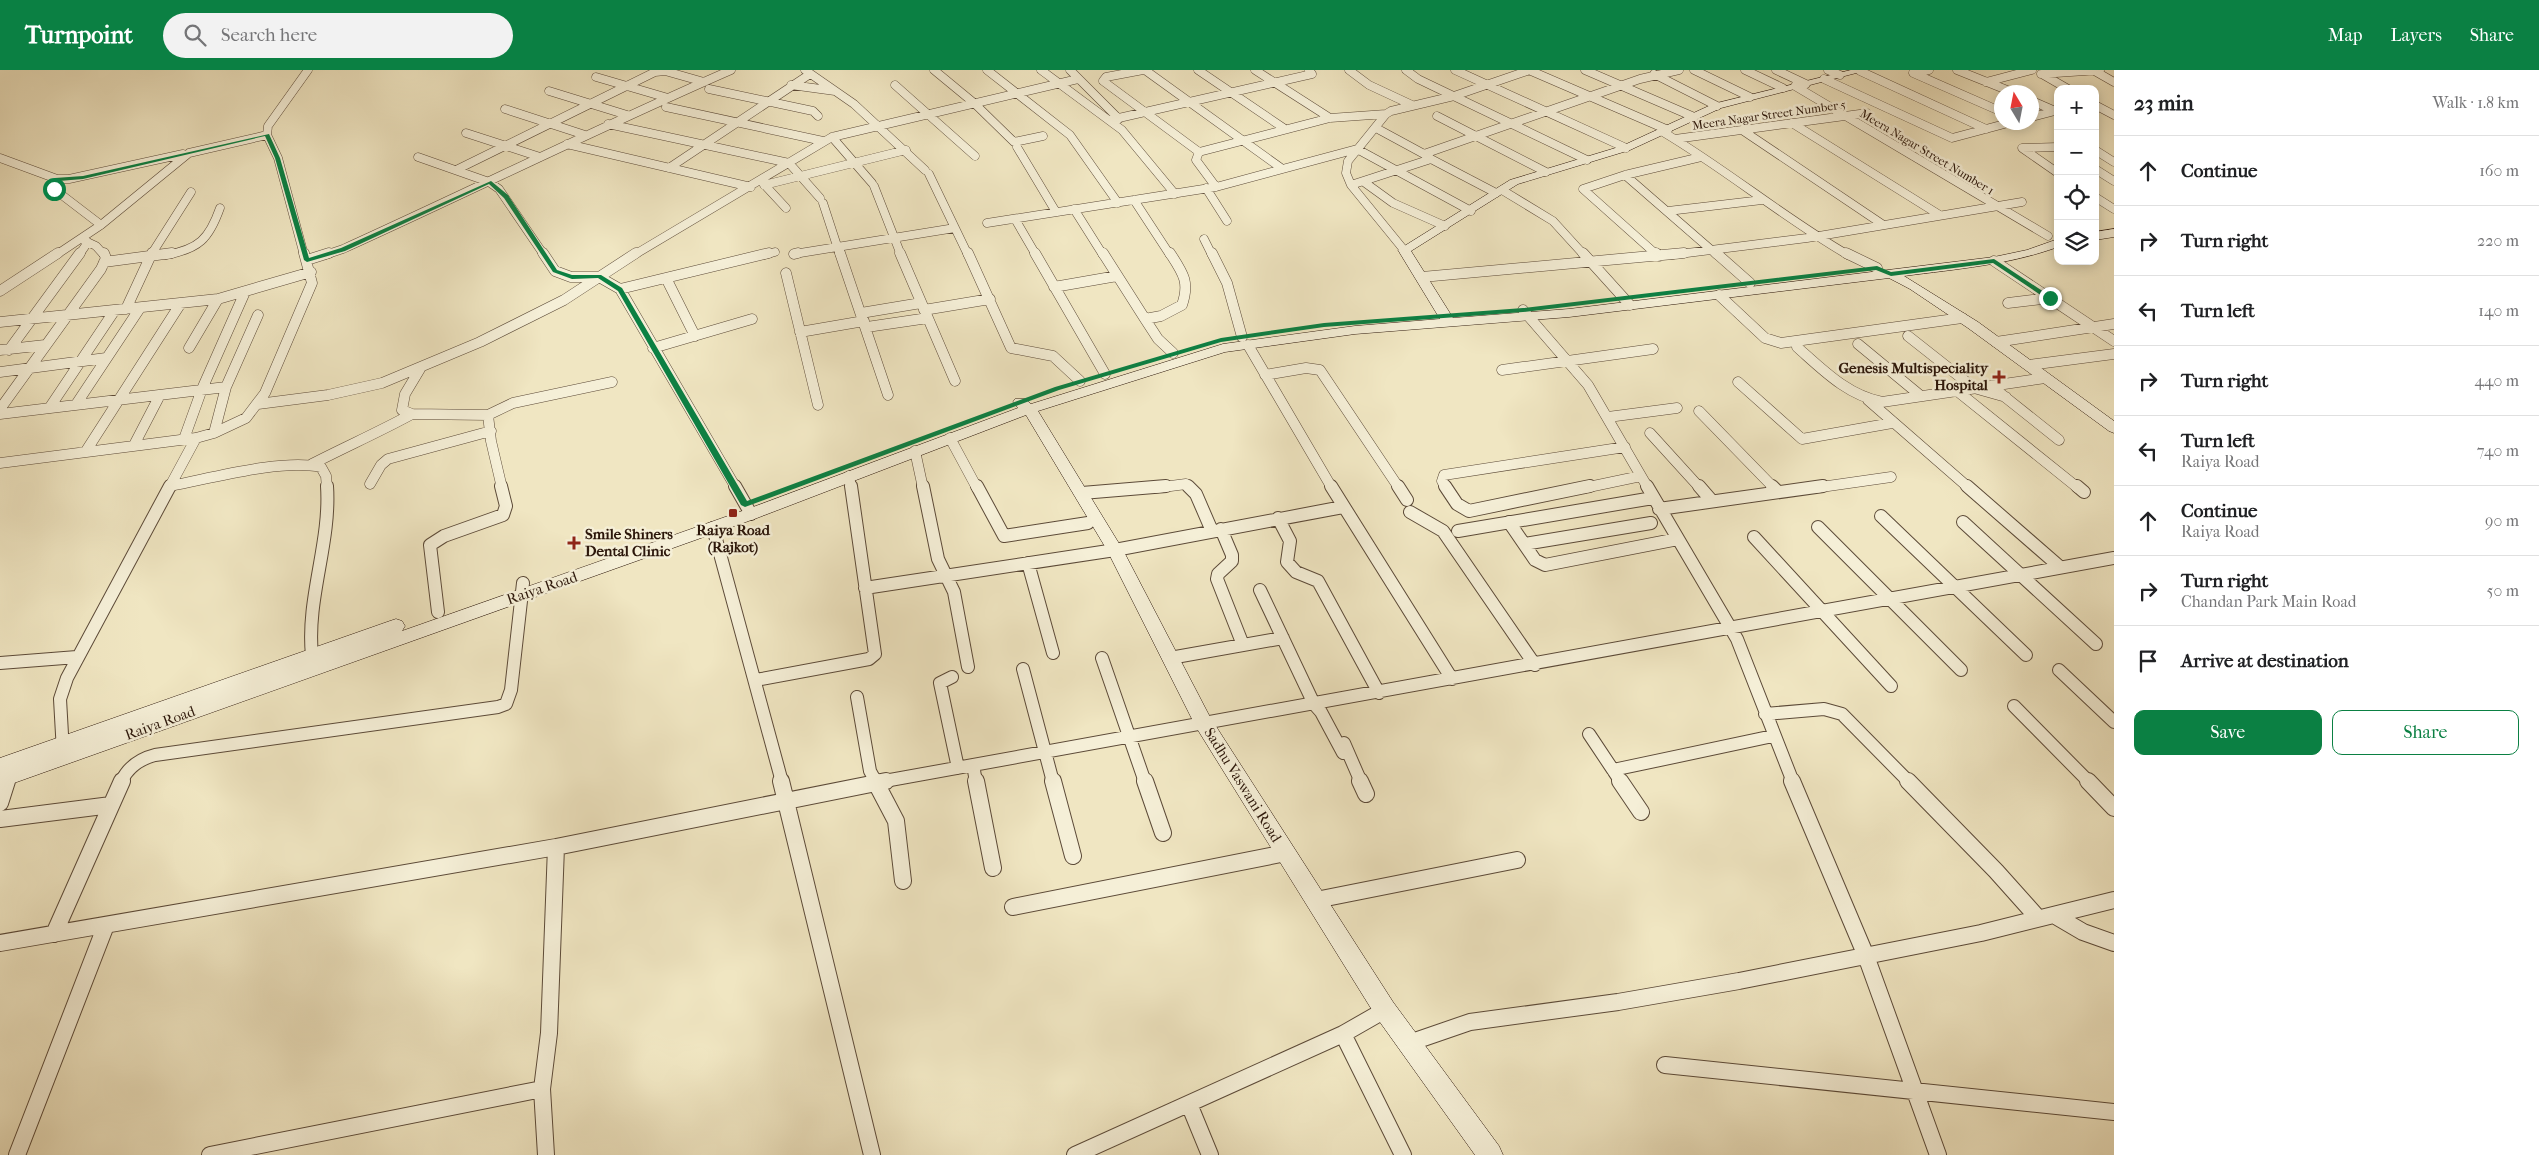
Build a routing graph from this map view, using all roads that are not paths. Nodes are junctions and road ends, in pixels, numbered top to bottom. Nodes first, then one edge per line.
1 (308, 70) edge
2 (731, 70) edge
3 (934, 70) edge
4 (987, 70) edge
5 (1041, 70) edge
6 (1070, 70) edge
7 (1144, 70) edge
8 (1198, 70) edge
9 (1255, 70) edge
10 (1309, 70) edge
11 (1349, 70) edge
12 (1406, 70) edge
13 (1455, 70) edge
14 (1530, 70) edge
15 (1585, 70) edge
16 (1645, 70) edge
17 (1679, 70) edge
18 (1694, 70) edge
19 (1745, 70) edge
20 (1776, 70) edge
21 (1862, 70) edge
22 (1928, 70) edge
23 (1957, 70) edge
24 (1988, 70) edge
25 (2032, 70) edge
26 (2093, 70) edge
27 (2100, 70) edge
28 (807, 72) edge
29 (2041, 74) junction
30 (1654, 75) junction
31 (1826, 75) edge
32 (596, 77) dead end
33 (2006, 77) junction
34 (1078, 79) junction
35 (1986, 82) junction
36 (2114, 82) edge
37 (1274, 83) junction
38 (1058, 84) junction
39 (1806, 84) junction
40 (707, 85) junction
41 (792, 85) junction
42 (895, 85) dead end
43 (1487, 85) junction
44 (1622, 85) junction
45 (1994, 85) edge
46 (2061, 85) edge
47 (625, 86) junction
48 (1795, 86) junction
49 (1783, 88) junction
50 (549, 91) dead end
51 (835, 91) junction
52 (1017, 93) junction
53 (1232, 93) junction
54 (1454, 96) junction
55 (1589, 97) junction
56 (1750, 97) junction
57 (769, 100) junction
58 (667, 102) junction
59 (589, 103) junction
60 (974, 103) junction
61 (1189, 103) junction
62 (2039, 104) edge
63 (1412, 105) junction
64 (1717, 106) junction
65 (2099, 107) edge
66 (505, 109) dead end
67 (1994, 109) edge
68 (2054, 109) edge
69 (2054, 111) edge
70 (1547, 113) junction
71 (1866, 113) dead end
72 (928, 114) junction
73 (1146, 114) junction
74 (1386, 114) junction
75 (628, 115) junction
76 (2039, 115) edge
77 (2114, 115) edge
78 (818, 116) dead end
79 (1437, 116) dead end
80 (1844, 116) junction
81 (1694, 117) junction
82 (1330, 118) junction
83 (1115, 120) junction
84 (739, 121) junction
85 (547, 123) junction
86 (1792, 123) junction
87 (608, 124) junction
88 (1512, 124) junction
89 (879, 126) junction
90 (1994, 127) edge
91 (1376, 128) junction
92 (1285, 129) junction
93 (1986, 129) junction
94 (1742, 130) junction
95 (466, 133) dead end
96 (1668, 134) junction
97 (267, 135) junction
98 (585, 135) junction
99 (1043, 136) dead end
100 (1477, 137) junction
101 (1952, 138) junction
102 (827, 139) junction
103 (1242, 140) junction
104 (1938, 143) dead end
105 (568, 144) junction
106 (704, 144) junction
107 (504, 145) junction
108 (1017, 147) dead end
109 (2054, 147) edge
110 (1626, 148) junction
111 (1357, 149) junction
112 (906, 150) junction
113 (1199, 152) junction
114 (190, 153) junction
115 (2099, 153) edge
116 (975, 156) dead end
117 (418, 157) dead end
118 (540, 157) junction
119 (1428, 157) junction
120 (0, 158) edge
121 (1701, 158) junction
122 (1587, 160) junction
123 (2114, 162) edge
124 (789, 163) junction
125 (856, 164) junction
126 (669, 168) junction
127 (1280, 168) junction
128 (456, 170) junction
129 (2054, 170) edge
130 (1397, 171) junction
131 (1546, 172) junction
132 (2099, 172) edge
133 (1626, 175) junction
134 (801, 176) junction
135 (57, 179) junction
136 (2114, 181) edge
137 (489, 182) junction
138 (1364, 182) junction
139 (762, 183) junction
140 (1351, 185) junction
141 (750, 187) junction
142 (1216, 187) junction
143 (1206, 188) junction
144 (191, 192) dead end
145 (1499, 192) junction
146 (1175, 194) junction
147 (1134, 200) junction
148 (1762, 200) junction
149 (2099, 200) edge
150 (2022, 202) dead end
151 (1118, 203) junction
152 (1995, 206) junction
153 (220, 208) dead end
154 (786, 208) dead end
155 (2114, 209) edge
156 (1074, 210) junction
157 (1471, 211) junction
158 (1668, 211) junction
159 (1056, 212) junction
160 (1938, 214) junction
161 (1015, 219) junction
162 (1227, 221) dead end
163 (987, 223) dead end
164 (1882, 224) junction
165 (101, 225) junction
166 (1444, 226) junction
167 (2114, 226) edge
168 (954, 228) junction
169 (2099, 228) edge
170 (2114, 233) edge
171 (2099, 235) edge
172 (1817, 236) junction
173 (893, 237) junction
174 (2054, 237) edge
175 (2054, 238) edge
176 (1204, 239) dead end
177 (2054, 239) edge
178 (84, 240) junction
179 (836, 247) junction
180 (1404, 250) junction
181 (1714, 250) junction
182 (775, 252) dead end
183 (794, 254) dead end
184 (150, 256) junction
185 (1659, 256) junction
186 (307, 260) junction
187 (1994, 261) junction
188 (104, 262) junction
189 (1592, 262) junction
190 (1884, 271) junction
191 (311, 272) junction
192 (786, 273) dead end
193 (1117, 276) junction
194 (599, 277) junction
195 (1422, 277) junction
196 (666, 278) junction
197 (1750, 283) junction
198 (1054, 287) junction
199 (620, 290) junction
200 (0, 291) edge
201 (244, 292) junction
202 (1719, 295) junction
203 (218, 298) junction
204 (2050, 298) junction
205 (990, 299) junction
206 (1627, 302) junction
207 (181, 303) junction
208 (2008, 303) dead end
209 (140, 308) junction
210 (120, 310) junction
211 (925, 310) junction
212 (1526, 313) junction
213 (258, 315) dead end
214 (66, 316) junction
215 (1145, 318) junction
216 (1962, 318) junction
217 (31, 319) junction
218 (752, 319) dead end
219 (1447, 319) junction
220 (864, 320) junction
221 (0, 322) edge
222 (2114, 324) edge
223 (2092, 326) junction
224 (800, 332) junction
225 (695, 336) junction
226 (1908, 336) dead end
227 (1245, 341) junction
228 (2114, 341) edge
229 (1996, 342) junction
230 (1858, 344) dead end
231 (45, 345) junction
232 (1796, 347) dead end
233 (189, 348) dead end
234 (653, 348) junction
235 (1653, 349) dead end
236 (5, 350) edge
237 (1173, 353) junction
238 (2114, 354) edge
239 (106, 358) junction
240 (81, 361) junction
241 (1569, 362) junction
242 (30, 368) junction
243 (420, 368) junction
244 (1502, 370) dead end
245 (0, 372) edge
246 (2044, 372) junction
247 (1105, 374) junction
248 (1265, 375) junction
249 (955, 381) dead end
250 (1080, 381) junction
251 (612, 382) dead end
252 (1738, 382) dead end
253 (1990, 385) junction
254 (226, 387) junction
255 (1974, 388) junction
256 (202, 389) junction
257 (1956, 390) junction
258 (160, 395) junction
259 (888, 395) dead end
260 (1921, 396) junction
261 (119, 398) junction
262 (2006, 398) junction
263 (1868, 400) junction
264 (78, 403) junction
265 (258, 404) junction
266 (818, 405) dead end
267 (50, 406) junction
268 (1025, 406) junction
269 (1677, 408) dead end
270 (0, 409) edge
271 (1699, 411) dead end
272 (0, 414) edge
273 (412, 414) junction
274 (488, 415) junction
275 (1608, 418) junction
276 (1892, 422) junction
277 (2114, 428) edge
278 (491, 431) junction
279 (214, 433) junction
280 (1650, 434) dead end
281 (190, 438) junction
282 (950, 438) junction
283 (2059, 440) dead end
284 (134, 444) junction
285 (1624, 447) junction
286 (86, 451) junction
287 (915, 451) junction
288 (0, 463) edge
289 (312, 464) junction
290 (849, 476) junction
291 (1641, 476) junction
292 (1891, 477) dead end
293 (370, 484) dead end
294 (170, 486) junction
295 (1778, 492) junction
296 (2084, 492) dead end
297 (1082, 493) junction
298 (1712, 501) junction
299 (1656, 503) junction
300 (1343, 508) junction
301 (748, 510) junction
302 (1881, 516) dead end
303 (1278, 518) junction
304 (1509, 522) junction
305 (1964, 522) dead end
306 (1088, 523) dead end
307 (1651, 523) dead end
308 (1818, 527) dead end
309 (713, 528) junction
310 (1216, 530) junction
311 (1458, 531) dead end
312 (1754, 537) dead end
313 (1678, 539) junction
314 (1524, 544) junction
315 (1115, 550) junction
316 (2114, 558) edge
317 (1028, 563) junction
318 (2060, 567) junction
319 (2021, 574) junction
320 (946, 576) junction
321 (1954, 586) junction
322 (523, 588) junction
323 (865, 588) junction
324 (1260, 590) dead end
325 (1891, 599) junction
326 (438, 612) junction
327 (1823, 612) junction
328 (1732, 629) junction
329 (1283, 638) junction
330 (2096, 644) dead end
331 (1243, 645) junction
332 (1053, 653) dead end
333 (312, 654) junction
334 (2026, 655) dead end
335 (77, 658) junction
336 (1102, 658) dead end
337 (1170, 658) junction
338 (0, 663) edge
339 (1535, 665) junction
340 (968, 667) dead end
341 (1023, 669) dead end
342 (1961, 670) dead end
343 (2059, 670) dead end
344 (952, 677) dead end
345 (1452, 679) junction
346 (756, 680) junction
347 (1891, 686) dead end
348 (1379, 693) junction
349 (857, 697) dead end
350 (1320, 703) junction
351 (2014, 706) dead end
352 (1766, 714) junction
353 (1203, 722) junction
354 (2114, 722) edge
355 (1589, 734) dead end
356 (1129, 736) junction
357 (1773, 736) junction
358 (63, 751) junction
359 (1046, 752) junction
360 (1342, 753) dead end
361 (966, 766) junction
362 (1613, 770) junction
363 (3, 775) edge
364 (875, 783) junction
365 (1366, 794) dead end
366 (786, 800) junction
367 (0, 803) edge
368 (111, 805) junction
369 (2114, 808) edge
370 (1641, 812) dead end
371 (0, 819) edge
372 (1163, 833) dead end
373 (556, 847) junction
374 (1286, 853) junction
375 (1073, 856) dead end
376 (1517, 860) dead end
377 (993, 868) dead end
378 (902, 881) dead end
379 (1316, 900) junction
380 (2114, 900) edge
381 (1013, 907) dead end
382 (2046, 916) junction
383 (106, 925) junction
384 (54, 934) junction
385 (0, 943) edge
386 (2114, 943) edge
387 (1866, 956) junction
388 (1385, 1010) junction
389 (1344, 1034) junction
390 (1409, 1043) junction
391 (1665, 1065) dead end
392 (542, 1089) junction
393 (1914, 1091) junction
394 (1189, 1104) junction
395 (2114, 1112) edge
396 (17, 1155) edge
397 (210, 1155) edge
398 (546, 1155) edge
399 (872, 1155) edge
400 (1075, 1155) edge
401 (1210, 1155) edge
402 (1403, 1155) edge
403 (1490, 1155) edge
404 (1938, 1155) edge

1 - 97 street
2 - 40 street
3 - 60 street
4 - 52 street
5 - 38 street
6 - 34 street
7 - 61 street
7 - 73 street
8 - 53 street
9 - 37 street
10 - 37 street
11 - 63 street
12 - 54 street
13 - 43 street
14 - 43 street
14 - 55 street
15 - 44 street
16 - 30 street
17 - 30 street
18 - 56 street
19 - 49 street
20 - 39 street
21 - 31 street
21 - 93 street
22 - 67 street
23 - 35 street
24 - 33 street
25 - 29 street
25 - 33 street
26 - 27 street
26 - 29 street
26 - 36 street
28 - 41 street
28 - 51 street
29 - 46 street
30 - 44 street
30 - 64 street
31 - 39 street
31 - 101 street
32 - 47 street
33 - 35 street
34 - 38 street
34 - 83 street
35 - 45 street
37 - 53 street
37 - 82 street
38 - 52 street
38 - 83 street
39 - 48 street
40 - 47 street
40 - 57 street
40 - 58 street
41 - 51 street
41 - 57 street
42 - 72 street
43 - 54 street
43 - 70 street
44 - 55 street
44 - 81 street
47 - 58 street
47 - 59 street
48 - 49 street
48 - 80 street, Meera Nagar Street Number 1
49 - 56 street
50 - 59 street
51 - 89 street
52 - 60 street
52 - 151 street
53 - 61 street
53 - 92 street
54 - 63 street
54 - 88 street
55 - 70 street
55 - 96 street
56 - 64 street
57 - 78 street
57 - 84 street
58 - 75 street
58 - 84 street
59 - 75 street
59 - 85 street
60 - 72 street
60 - 99 street
61 - 73 street
61 - 103 street
62 - 68 street
63 - 74 street
64 - 81 street
65 - 77 street
66 - 85 street
69 - 76 street
70 - 88 street
70 - 110 street
71 - 80 street, Meera Nagar Street Number 5
72 - 89 street
72 - 116 street
73 - 83 street
73 - 113 street
74 - 82 street
74 - 91 street
75 - 87 street
79 - 100 street
80 - 86 street, Meera Nagar Street Number 5
80 - 152 street, Meera Nagar Street Number 1
81 - 96 street
82 - 92 street
83 - 146 street
84 - 102 street
84 - 106 street
85 - 98 street
85 - 107 street
86 - 94 street, Meera Nagar Street Number 5
86 - 160 street
87 - 98 street
87 - 106 street
88 - 100 street
88 - 122 street
89 - 102 street
89 - 112 street
90 - 93 street
91 - 111 street
91 - 119 street
92 - 103 street
93 - 101 street
94 - 96 street, Meera Nagar Street Number 5
94 - 164 street
95 - 107 street
96 - 110 street
96 - 121 street
97 - 114 street
97 - 186 street
98 - 105 street
100 - 119 street
100 - 131 street
101 - 104 street
102 - 124 street
102 - 125 street
103 - 113 street
103 - 127 street
105 - 118 street
105 - 126 street
106 - 124 street
106 - 126 street
107 - 118 street
107 - 128 street
108 - 159 street
109 - 129 street
110 - 122 street
111 - 127 street
111 - 130 street
111 - 140 street
112 - 125 street
112 - 168 street
113 - 142 street
114 - 135 street
114 - 165 street
115 - 123 street
117 - 128 street
118 - 137 street
119 - 130 street
119 - 145 street
120 - 135 street
121 - 133 street
121 - 148 street
122 - 131 street
124 - 134 street
124 - 139 street
125 - 134 street
125 - 173 street
126 - 141 street
127 - 142 street
128 - 137 street
130 - 138 street
130 - 157 street
131 - 145 street
132 - 136 street
133 - 158 street
133 - 185 street
134 - 139 street
134 - 179 street
135 - 165 street
137 - 186 street
137 - 194 street
138 - 140 street
138 - 166 street
139 - 141 street
139 - 154 street
140 - 180 street
141 - 194 street
142 - 143 street
143 - 146 street
143 - 162 street
144 - 184 street
145 - 157 street
145 - 189 street
146 - 147 street
147 - 151 street
147 - 215 street
148 - 158 street
148 - 172 street
149 - 155 street
150 - 152 street
151 - 156 street
152 - 160 street
152 - 174 street, Meera Nagar Street Number 1
153 - 184 street
156 - 159 street
156 - 193 street
157 - 166 street
158 - 181 street
159 - 161 street
160 - 164 street
161 - 163 street
161 - 198 street
164 - 172 street
165 - 178 street
166 - 180 street
167 - 169 street
168 - 173 street
168 - 205 street
170 - 171 street
172 - 181 street
172 - 190 street
173 - 179 street
173 - 211 street
175 - 190 street, Raiya Road
176 - 227 street
177 - 187 street, Raiya Road
178 - 188 street
178 - 200 street
178 - 217 street
179 - 183 street
179 - 220 street
180 - 195 street
181 - 185 street
181 - 197 street
182 - 196 street
184 - 188 street
184 - 210 street
185 - 189 street
186 - 191 street
187 - 190 street, Raiya Road
187 - 204 street
188 - 214 street
189 - 195 street
189 - 206 street
190 - 197 street, Raiya Road
190 - 202 street, Raiya Road
190 - 216 street
191 - 201 street
191 - 265 street
192 - 224 street
193 - 198 street
193 - 215 street
194 - 199 street
194 - 243 street
195 - 219 street
196 - 199 street
196 - 225 street
197 - 206 street, Raiya Road
198 - 247 street
199 - 234 street
201 - 203 street
201 - 256 street
202 - 206 street, Raiya Road
202 - 216 street
203 - 207 street
203 - 233 street
204 - 208 street
204 - 223 street
205 - 211 street
205 - 250 street
206 - 212 street, Raiya Road
207 - 209 street
207 - 261 street
209 - 210 street
209 - 239 street
210 - 214 street
210 - 240 street
211 - 220 street
211 - 220 street
211 - 249 street
212 - 219 street, Raiya Road
212 - 241 street
213 - 254 street
214 - 217 street
214 - 231 street
215 - 237 street
216 - 229 street
217 - 221 street
217 - 236 street
218 - 225 street
219 - 227 street, Raiya Road
220 - 224 street
220 - 259 street
222 - 223 street
223 - 228 street
223 - 229 street
224 - 266 street
225 - 234 street
226 - 255 street
227 - 237 street, Raiya Road
227 - 248 street
227 - 268 street, Raiya Road
229 - 246 street
230 - 260 street
231 - 236 street
231 - 242 street
232 - 263 street
234 - 301 street
235 - 241 street
237 - 247 street, Raiya Road
238 - 246 street
239 - 240 street
239 - 264 street
240 - 242 street
240 - 267 street
241 - 244 street
241 - 275 street
242 - 245 street
242 - 270 street
243 - 265 street
243 - 273 street
246 - 253 street
246 - 277 street
247 - 250 street, Raiya Road
248 - 300 street
248 - 339 street
250 - 268 street, Raiya Road
251 - 274 street
252 - 276 street
253 - 255 street
253 - 262 street
254 - 256 street
254 - 279 street
255 - 257 street
255 - 262 street
256 - 258 street
256 - 281 street
257 - 260 street
257 - 296 street
258 - 261 street
258 - 284 street
260 - 263 street
261 - 264 street
261 - 286 street
262 - 283 street
263 - 276 street
264 - 267 street
265 - 279 street
267 - 272 street
268 - 282 street, Raiya Road
268 - 297 street, Sadhu Vaswani Road
268 - 301 street, Raiya Road
269 - 275 street
271 - 295 street
273 - 274 street
273 - 289 street
274 - 278 street
275 - 285 street
276 - 318 street
278 - 293 street
278 - 326 street
279 - 281 street
280 - 298 street
281 - 284 street
281 - 294 street
282 - 287 street, Raiya Road
282 - 306 street
284 - 286 street
285 - 291 street
285 - 291 street
286 - 288 street
287 - 290 street, Raiya Road
287 - 320 street
289 - 294 street
289 - 333 street
290 - 301 street, Raiya Road
290 - 323 street
291 - 299 street
292 - 295 street
294 - 335 street
295 - 298 street
297 - 310 street
297 - 315 street, Sadhu Vaswani Road
298 - 299 street
299 - 304 street
299 - 313 street
300 - 303 street
300 - 345 street
301 - 309 street, Raiya Road
301 - 322 street, Raiya Road
302 - 321 street
303 - 310 street
303 - 348 street
304 - 311 street
304 - 314 street
305 - 319 street
307 - 314 street
308 - 325 street
309 - 322 street, Raiya Road
309 - 346 street
310 - 315 street
310 - 331 street
312 - 327 street
313 - 314 street
313 - 328 street
315 - 317 street
315 - 337 street, Sadhu Vaswani Road
316 - 318 street
317 - 320 street
317 - 332 street
318 - 319 street
319 - 321 street
319 - 330 street
320 - 323 street
320 - 340 street
321 - 325 street
321 - 334 street
322 - 326 street, Raiya Road
322 - 358 street, Raiya Road
322 - 368 street
323 - 346 street
324 - 329 street
325 - 327 street
325 - 342 street
326 - 333 street, Raiya Road
327 - 328 street
327 - 347 street
328 - 339 street
328 - 352 street
329 - 331 street
329 - 350 street
331 - 337 street
333 - 358 street, Raiya Road
335 - 338 street
335 - 358 street
336 - 356 street
337 - 353 street, Sadhu Vaswani Road
339 - 345 street
341 - 359 street
343 - 354 street
344 - 361 street
345 - 348 street
346 - 366 street
348 - 350 street
349 - 364 street
350 - 353 street
350 - 360 street
350 - 365 street
351 - 369 street
352 - 357 street
352 - 382 street
353 - 356 street
353 - 374 street, Sadhu Vaswani Road
355 - 362 street
356 - 359 street
356 - 372 street
357 - 362 street
357 - 387 street
358 - 363 street, Raiya Road
359 - 361 street
359 - 375 street
361 - 364 street
361 - 377 street
362 - 370 street
363 - 367 street
364 - 366 street
364 - 378 street
366 - 373 street
366 - 399 street
368 - 371 street
368 - 384 street
373 - 383 street
373 - 392 street
374 - 379 street, Sadhu Vaswani Road
374 - 381 street
376 - 379 street
379 - 388 street, Sadhu Vaswani Road
380 - 382 street
382 - 386 street
382 - 387 street
383 - 384 street
383 - 396 street
384 - 385 street
387 - 390 street
387 - 393 street
388 - 389 street
388 - 390 street, Sadhu Vaswani Road
389 - 394 street
389 - 402 street
390 - 403 street, Sadhu Vaswani Road
391 - 393 street
392 - 397 street
392 - 398 street
393 - 395 street
393 - 404 street
394 - 400 street
394 - 401 street

